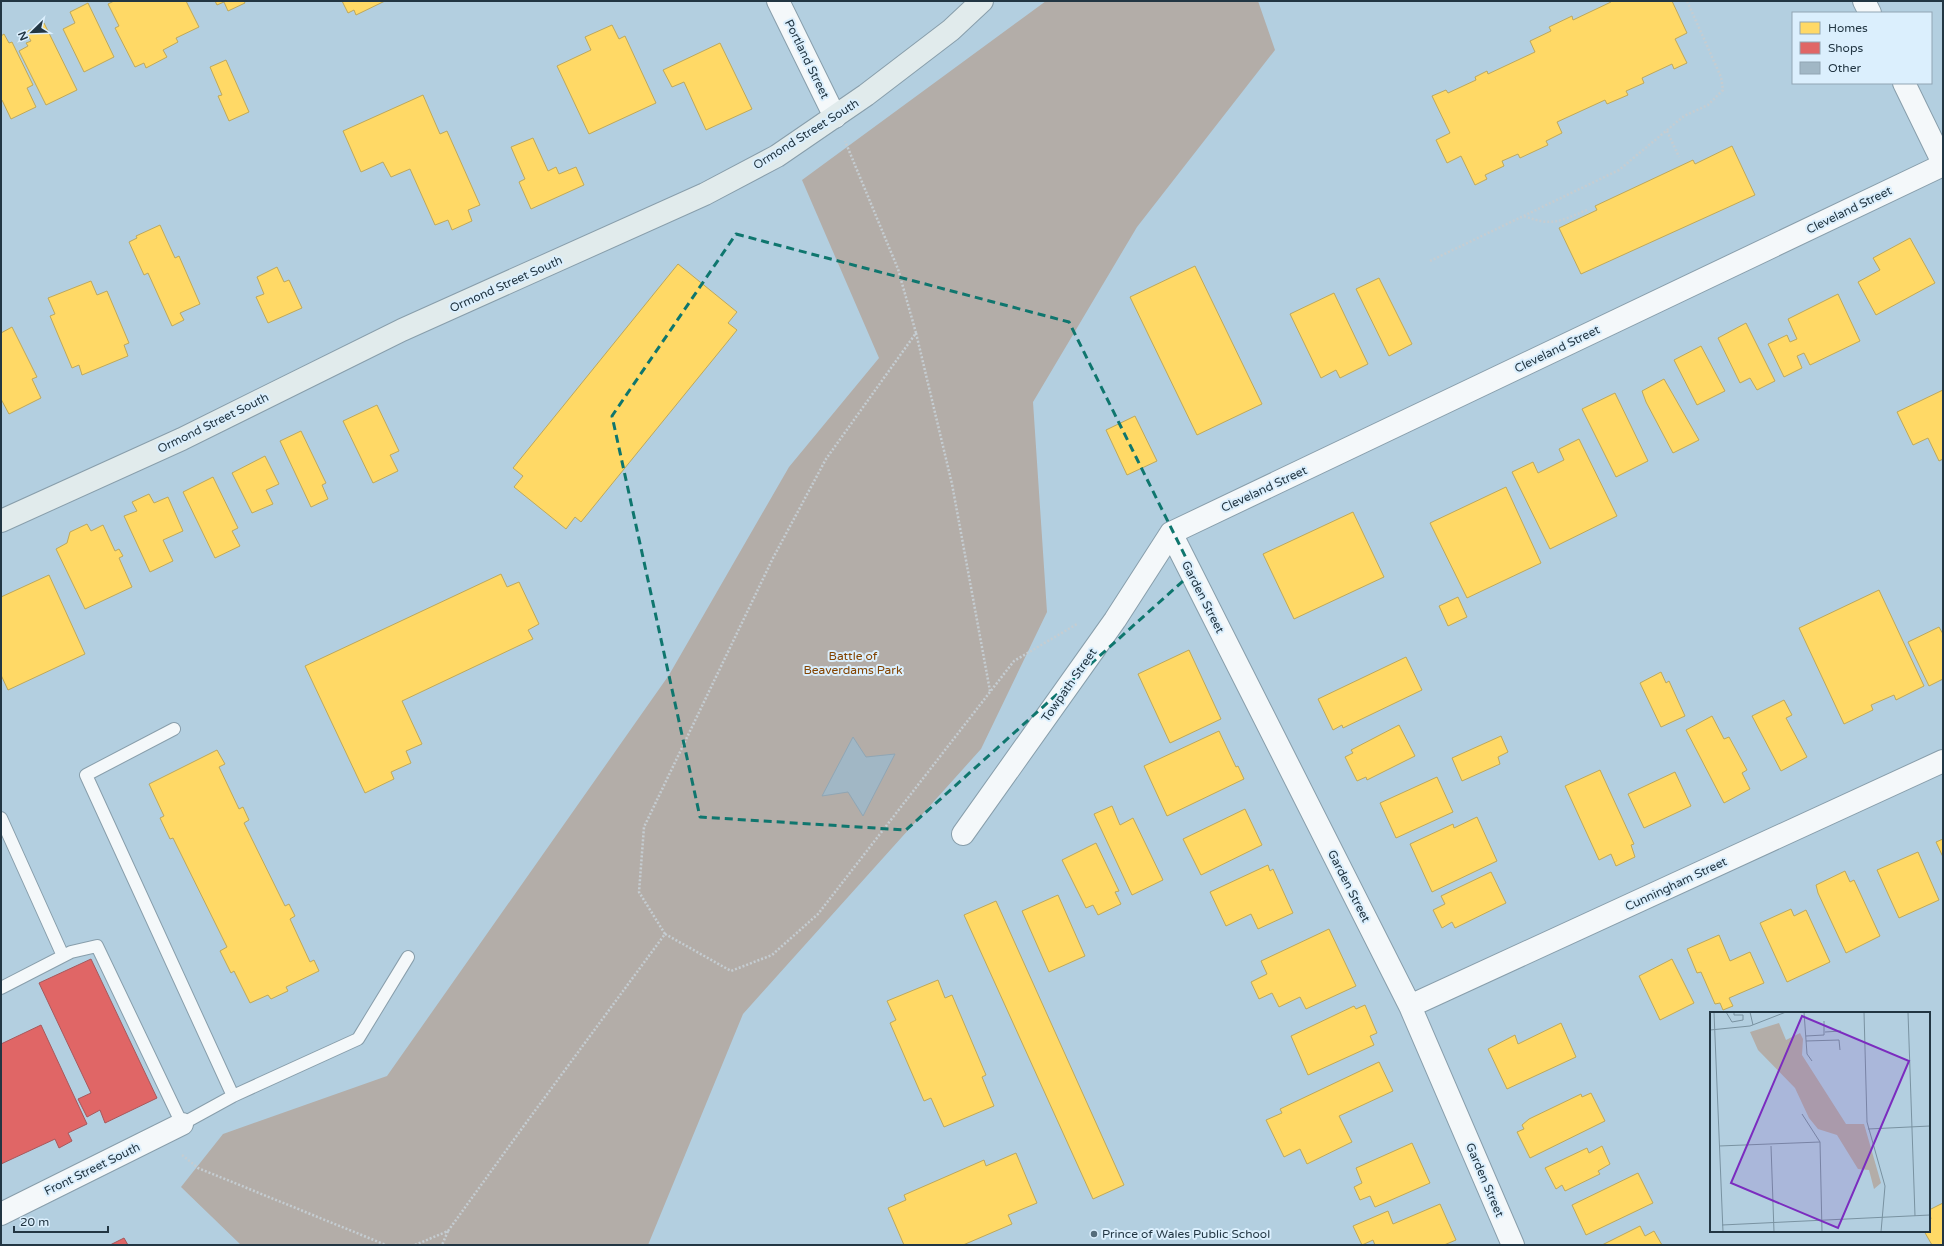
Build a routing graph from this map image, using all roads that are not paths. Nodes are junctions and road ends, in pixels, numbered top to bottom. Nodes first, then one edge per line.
1 (778, 1) edge
2 (982, 1) edge
3 (1864, 1) edge
4 (1870, 12) edge
5 (1904, 84) edge
6 (835, 117) junction
7 (1943, 164) edge
8 (1, 521) edge
9 (1171, 533) junction
10 (174, 729) dead end
11 (1943, 761) edge
12 (1, 818) edge
13 (963, 834) dead end
14 (63, 956) junction
15 (408, 958) dead end
16 (1, 988) edge
17 (1410, 1006) junction
18 (233, 1096) junction
19 (182, 1124) junction
20 (1, 1214) edge
21 (1514, 1245) edge

1 - 6 street, Portland Street
2 - 6 main road, Ormond Street South
3 - 4 street
5 - 7 street
6 - 8 main road, Ormond Street South
7 - 9 street, Cleveland Street
9 - 13 street, Towpath Street
9 - 17 street, Garden Street
10 - 18 lane
11 - 17 street, Cunningham Street
12 - 14 lane
14 - 16 lane
14 - 19 lane
15 - 18 lane
17 - 21 street, Garden Street
18 - 19 lane
19 - 20 street, Front Street South

